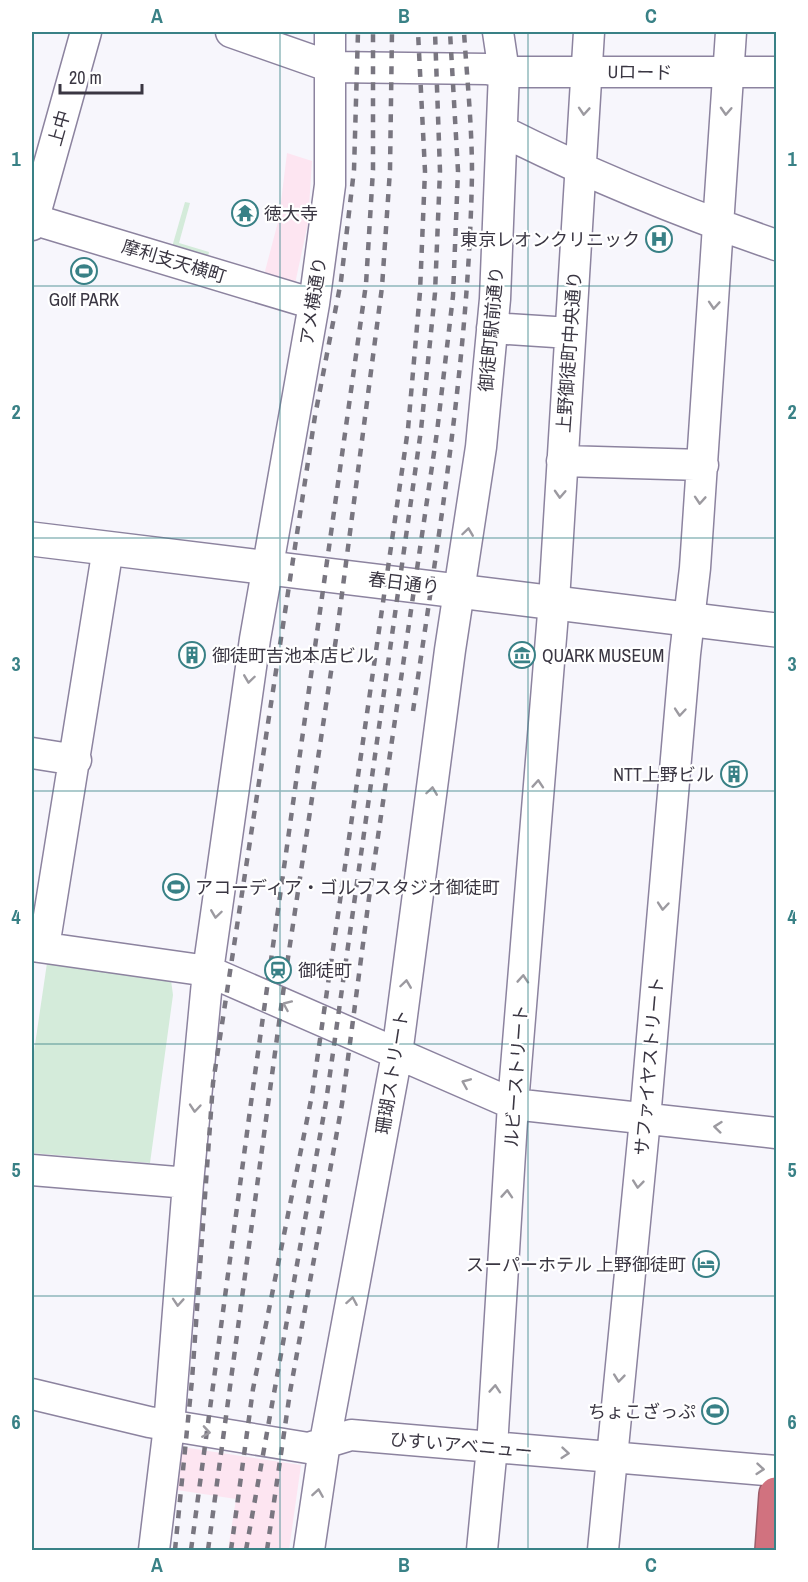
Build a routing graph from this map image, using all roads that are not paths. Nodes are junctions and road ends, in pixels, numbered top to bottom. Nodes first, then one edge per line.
1 (86, 32) edge
2 (231, 32) edge
3 (330, 32) edge
4 (498, 32) edge
5 (589, 32) edge
6 (731, 32) edge
7 (331, 67) junction
8 (587, 71) junction
9 (504, 72) junction
10 (777, 72) edge
11 (728, 73) junction
12 (502, 131) junction
13 (580, 167) junction
14 (32, 221) edge
15 (719, 225) junction
16 (777, 245) edge
17 (314, 304) junction
18 (492, 328) junction
19 (570, 333) junction
20 (562, 461) junction
21 (703, 465) junction
22 (32, 539) edge
23 (108, 549) junction
24 (266, 567) junction
25 (460, 590) junction
26 (554, 601) junction
27 (688, 620) junction
28 (777, 630) edge
29 (32, 753) edge
30 (76, 760) junction
31 (38, 947) edge
32 (208, 970) junction
33 (397, 1054) junction
34 (513, 1104) junction
35 (645, 1119) junction
36 (777, 1133) edge
37 (32, 1170) edge
38 (188, 1183) junction
39 (32, 1394) edge
40 (159, 1424) junction
41 (325, 1442) junction
42 (492, 1447) junction
43 (611, 1457) junction
44 (777, 1471) edge
45 (777, 1494) edge
46 (154, 1551) edge
47 (309, 1551) edge
48 (482, 1551) edge
49 (603, 1551) edge
50 (772, 1551) edge

1 - 14 street, 上中
2 - 7 street, Uロード
3 - 7 street, アメ横通り
4 - 9 street, 御徒町駅前通り
5 - 8 street, 上野御徒町中央通り
6 - 11 street, サファイヤストリート
7 - 9 street, Uロード
7 - 17 street, アメ横通り
8 - 9 street, Uロード
8 - 11 street, Uロード
8 -> 13 street, 上野御徒町中央通り
9 - 12 street, 御徒町駅前通り
10 - 11 street, Uロード
11 -> 15 street, サファイヤストリート
12 - 13 street
12 - 18 street, 御徒町駅前通り
13 - 15 street
13 - 19 street, 上野御徒町中央通り
14 - 17 street, 摩利支天横町
15 - 16 street
15 -> 21 street, サファイヤストリート
17 - 24 street, アメ横通り
18 - 19 street
25 -> 18 street, 御徒町駅前通り
19 - 20 street, 上野御徒町中央通り
20 - 21 street
20 -> 26 street, 上野御徒町中央通り
21 -> 27 street, サファイヤストリート
22 - 23 main road, 春日通り
23 - 24 main road, 春日通り
23 - 30 street
24 - 25 main road, 春日通り
24 -> 32 street, アメ横通り
25 - 26 main road, 春日通り
33 -> 25 street, 珊瑚ストリート
26 - 27 main road, 春日通り
34 -> 26 street, ルビーストリート
27 - 28 main road, 春日通り
27 -> 35 street, サファイヤストリート
29 - 30 street
30 - 31 street
31 - 32 street
33 -> 32 street
32 -> 38 street, アメ横通り
34 -> 33 street
41 -> 33 street, 珊瑚ストリート
34 - 35 street
42 -> 34 street, ルビーストリート
36 -> 35 street
35 -> 43 street, サファイヤストリート
37 - 38 street
38 -> 40 street, アメ横通り
39 - 40 street, ひすいアベニュー
40 -> 41 street, ひすいアベニュー
40 - 46 street, アメ横通り
41 - 42 street, ひすいアベニュー
47 -> 41 street, 珊瑚ストリート
42 -> 43 street, ひすいアベニュー
42 - 48 street, ルビーストリート
43 -> 44 street, ひすいアベニュー
43 - 49 street, サファイヤストリート
45 - 50 highway

